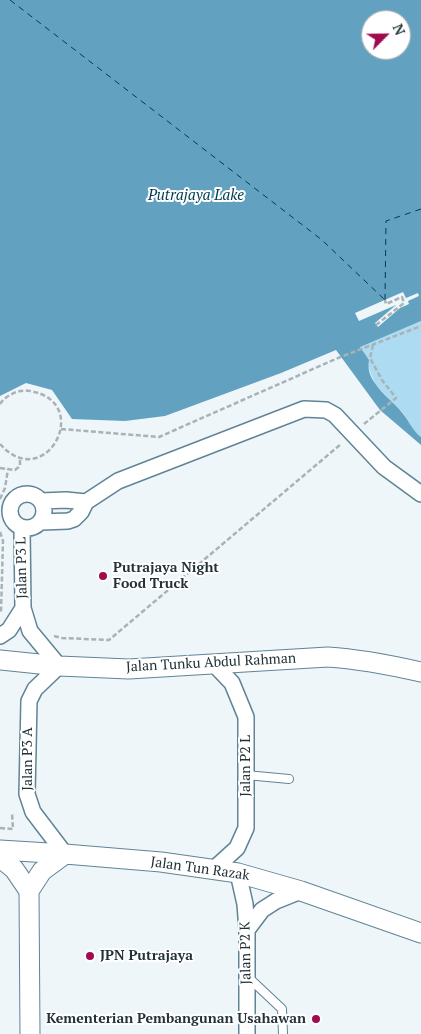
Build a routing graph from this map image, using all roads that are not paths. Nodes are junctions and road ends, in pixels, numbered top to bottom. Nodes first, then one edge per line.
1 (421, 494) edge
2 (41, 501) junction
3 (86, 502) junction
4 (41, 522) junction
5 (22, 528) junction
6 (23, 608) junction
7 (0, 636) edge
8 (0, 660) edge
9 (213, 663) junction
10 (59, 666) junction
11 (421, 672) edge
12 (246, 775) junction
13 (289, 779) dead end
14 (0, 850) edge
15 (65, 854) junction
16 (0, 858) edge
17 (215, 868) junction
18 (238, 872) junction
19 (29, 891) junction
20 (301, 891) junction
21 (247, 930) junction
22 (421, 933) edge
23 (247, 976) junction
24 (30, 1034) edge
25 (247, 1034) edge
26 (283, 1034) edge

1 - 3 street
2 - 3 street
2 - 4 street, Jalan P3 L
2 - 5 street, Jalan P3 L
3 - 4 street
4 - 5 street, Jalan P3 L
5 - 6 street, Jalan P3 L
6 - 7 street, Jalan P3 L
6 - 10 street, Jalan P3 L
8 - 10 street, Jalan Tunku Abdul Rahman
9 - 10 street, Jalan Tunku Abdul Rahman
9 - 11 street, Jalan Tunku Abdul Rahman
9 - 12 street, Jalan P2 L
10 - 15 street, Jalan P3 A
12 - 13 lane
12 - 17 street, Jalan P2 L
14 - 15 street, Jalan Tun Razak
15 - 17 street, Jalan Tun Razak
15 - 19 street
16 - 19 street
17 - 18 street, Jalan Tun Razak
18 - 20 street, Jalan Tun Razak
18 - 21 street, Jalan P2 K
19 - 24 street
20 - 21 street
20 - 22 street, Jalan Tun Razak
21 - 23 street, Jalan P2 K
23 - 25 street, Jalan P2 K
23 - 26 lane

